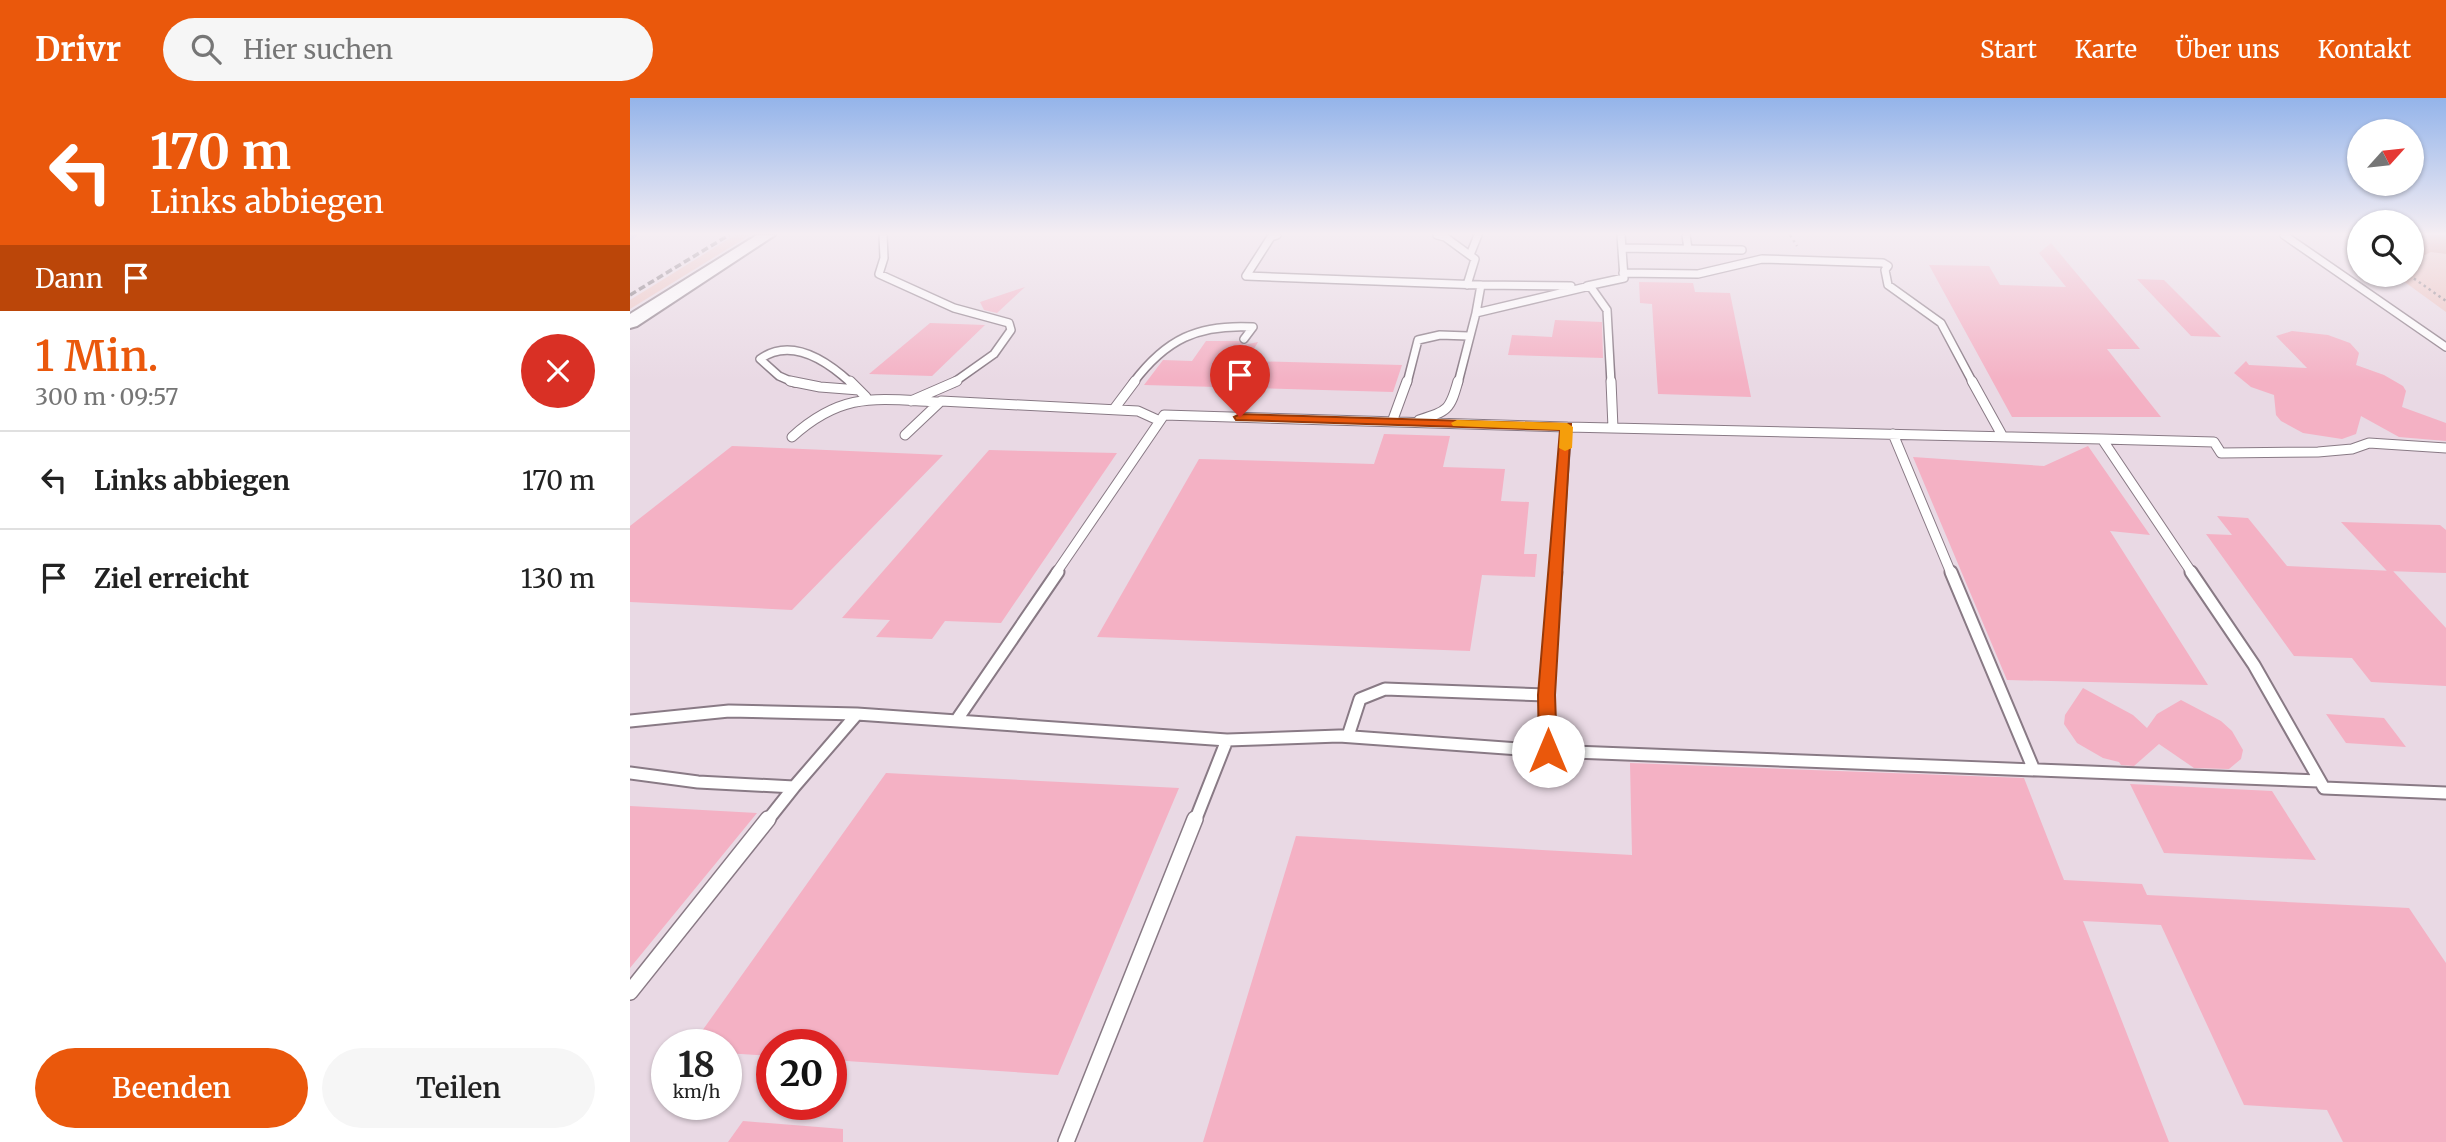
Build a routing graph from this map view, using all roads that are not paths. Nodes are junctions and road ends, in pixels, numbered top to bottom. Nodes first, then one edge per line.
1 (690, 284) edge
2 (900, 284) edge
3 (1436, 284) edge
4 (1600, 284) edge
5 (1888, 284) edge
6 (2354, 284) edge
7 (1467, 285) joint
8 (1481, 285) junction
9 (1590, 286) junction
10 (1476, 313) junction
11 (630, 322) edge
12 (1468, 336) junction
13 (1244, 339) dead end
14 (2446, 347) edge
15 (863, 394) junction
16 (911, 401) junction
17 (940, 402) junction
18 (1114, 409) junction
19 (1160, 421) junction
20 (1392, 422) junction
21 (1413, 422) junction
22 (1567, 427) junction
23 (1613, 428) junction
24 (1894, 434) junction
25 (905, 435) dead end
26 (792, 437) dead end
27 (2003, 437) junction
28 (2102, 439) junction
29 (2446, 448) edge
30 (1546, 695) junction
31 (857, 714) junction
32 (630, 721) edge
33 (956, 721) junction
34 (1339, 736) junction
35 (1227, 740) junction
36 (1548, 751) junction
37 (2034, 769) junction
38 (630, 773) edge
39 (2319, 780) junction
40 (794, 788) junction
41 (2446, 793) edge
42 (630, 992) edge
43 (1066, 1142) edge

1 - 11 street
2 - 16 lane
3 - 7 lane
4 - 9 lane
5 - 27 lane
6 - 14 lane
7 - 8 lane
8 - 9 lane
8 - 10 lane
9 - 10 lane
9 - 23 lane
10 - 12 lane
12 - 20 lane
12 - 21 lane
13 - 18 lane
15 - 15 lane
15 - 16 lane
15 - 26 lane
16 - 17 lane
17 - 18 lane
17 - 25 lane
18 - 19 lane
19 - 20 lane
19 - 33 lane
20 - 21 lane
21 - 22 lane
22 - 23 lane
22 - 30 lane
23 - 24 lane
24 - 27 lane
24 - 37 lane
27 - 28 lane
28 - 29 lane
28 - 39 lane
30 - 34 lane
30 - 36 lane
31 - 32 lane
31 - 33 lane
31 - 40 lane
33 - 35 lane
34 - 35 lane
34 - 36 lane
35 - 43 lane
36 - 37 lane
37 - 39 lane
38 - 40 lane
39 - 41 lane
40 - 42 lane

